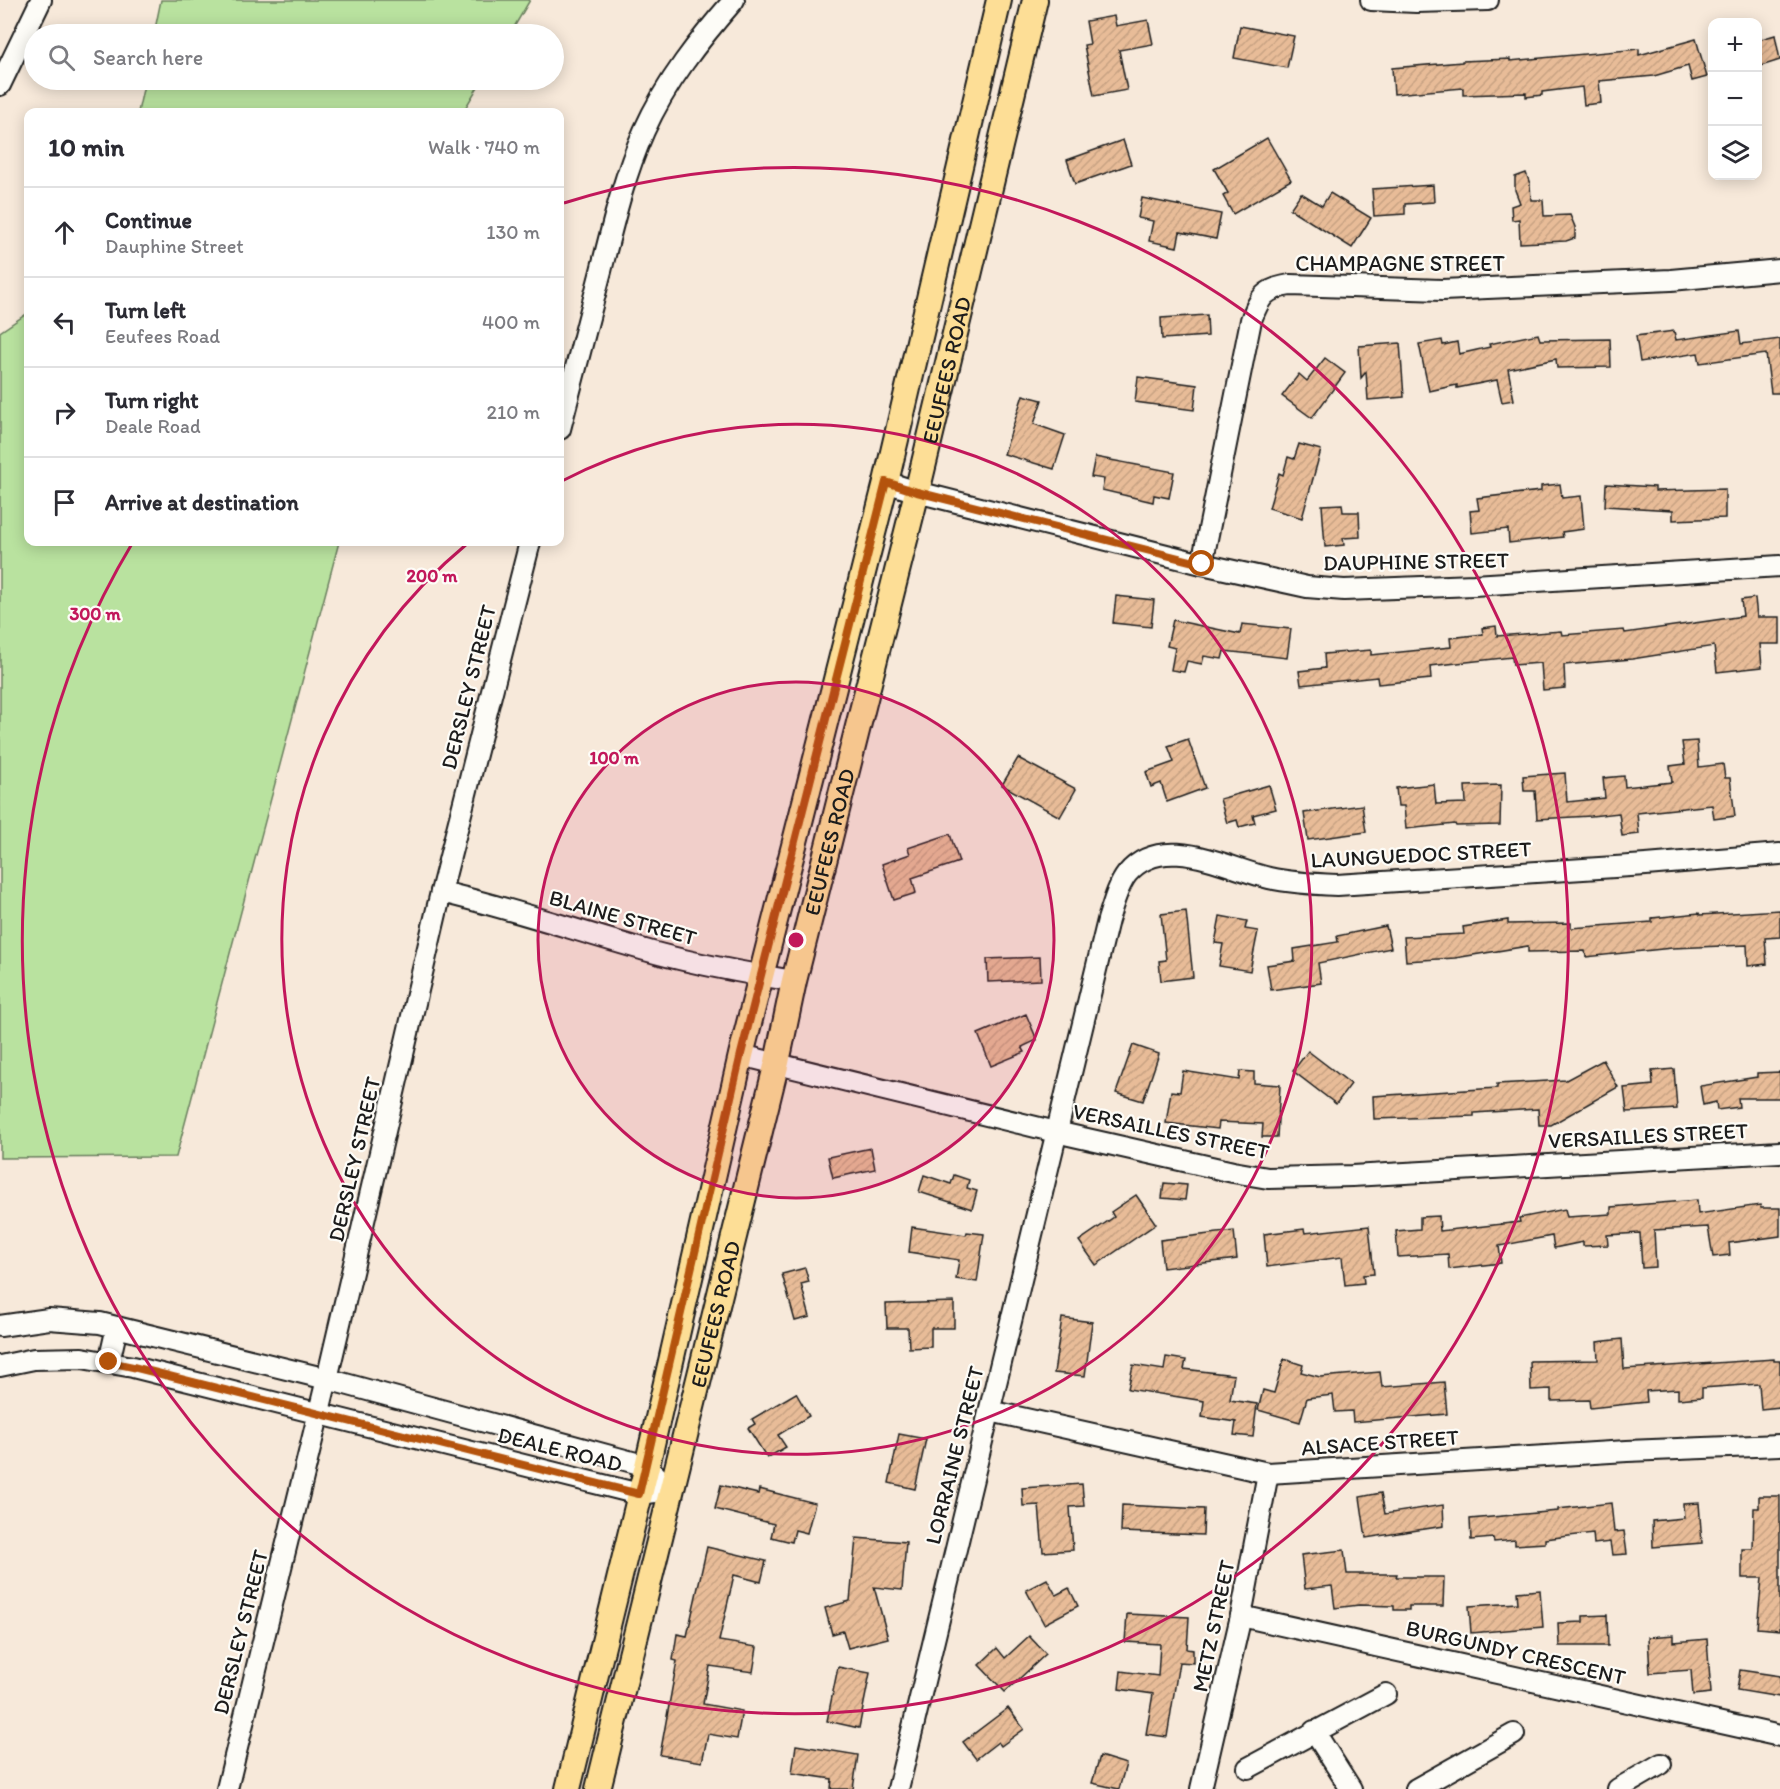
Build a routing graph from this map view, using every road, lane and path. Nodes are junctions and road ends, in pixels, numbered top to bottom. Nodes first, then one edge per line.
1 (41, 0) edge
2 (734, 0) edge
3 (999, 0) edge
4 (1035, 0) edge
5 (1488, 0) edge
6 (1377, 1) edge
7 (29, 24) edge
8 (24, 35) edge
9 (0, 85) edge
10 (1780, 270) edge
11 (564, 414) edge
12 (886, 482) junction
13 (917, 492) junction
14 (529, 546) edge
15 (1202, 564) junction
16 (1780, 566) edge
17 (1780, 854) edge
18 (441, 892) junction
19 (760, 976) junction
20 (794, 981) junction
21 (741, 1054) junction
22 (777, 1062) junction
23 (1056, 1132) junction
24 (1780, 1152) edge
25 (0, 1326) edge
26 (117, 1328) junction
27 (109, 1362) junction
28 (0, 1366) edge
29 (327, 1379) junction
30 (990, 1411) junction
31 (318, 1413) junction
32 (1780, 1445) edge
33 (647, 1466) junction
34 (1268, 1473) junction
35 (671, 1491) junction
36 (639, 1494) junction
37 (1241, 1616) junction
38 (1386, 1694) dead end
39 (1314, 1731) junction
40 (1514, 1734) dead end
41 (1780, 1736) edge
42 (1661, 1764) dead end
43 (1248, 1768) dead end
44 (227, 1789) edge
45 (568, 1789) edge
46 (598, 1789) edge
47 (898, 1789) edge
48 (1201, 1789) edge
49 (1351, 1789) edge
50 (1416, 1789) edge
51 (1618, 1789) edge

1 - 7 street
2 - 11 street
3 - 12 main road, EEUFEES ROAD
4 - 13 main road, EEUFEES ROAD
5 - 6 street
8 - 9 street
10 - 15 street, CHAMPAGNE STREET
12 - 13 street, DAUPHINE STREET
12 - 19 main road, EEUFEES ROAD
13 - 15 street, DAUPHINE STREET
13 - 20 main road, EEUFEES ROAD
14 - 18 street, DERSLEY STREET
15 - 16 street, DAUPHINE STREET
17 - 23 street, LAUNGUEDOC STREET
18 - 19 street, BLAINE STREET
18 - 29 street, DERSLEY STREET
19 - 20 street, BLAINE STREET
19 - 21 main road, EEUFEES ROAD
20 - 22 main road, EEUFEES ROAD
21 - 22 street, VERSAILLES STREET
21 - 33 main road, EEUFEES ROAD
22 - 23 street, VERSAILLES STREET
22 - 35 main road, EEUFEES ROAD
23 - 24 street, VERSAILLES STREET
23 - 30 street, LORRAINE STREET
25 - 26 street, DEALE ROAD
26 - 27 street
26 - 29 street, DEALE ROAD
27 - 28 street, DEALE ROAD
27 - 31 street, DEALE ROAD
29 - 31 street, DERSLEY STREET
29 - 33 street, DEALE ROAD
30 - 34 street, ALSACE STREET
30 - 47 street, LORRAINE STREET
31 - 36 street, DEALE ROAD
31 - 44 street, DERSLEY STREET
32 - 34 street, ALSACE STREET
33 - 35 street, DEALE ROAD
33 - 36 main road, EEUFEES ROAD
34 - 37 street, METZ STREET
35 - 36 street, DEALE ROAD
35 - 46 main road, EEUFEES ROAD
36 - 45 main road, EEUFEES ROAD
37 - 41 street, BURGUNDY CRESCENT
37 - 48 street, METZ STREET
38 - 39 street
39 - 43 street
39 - 49 street
40 - 50 street
42 - 51 street

